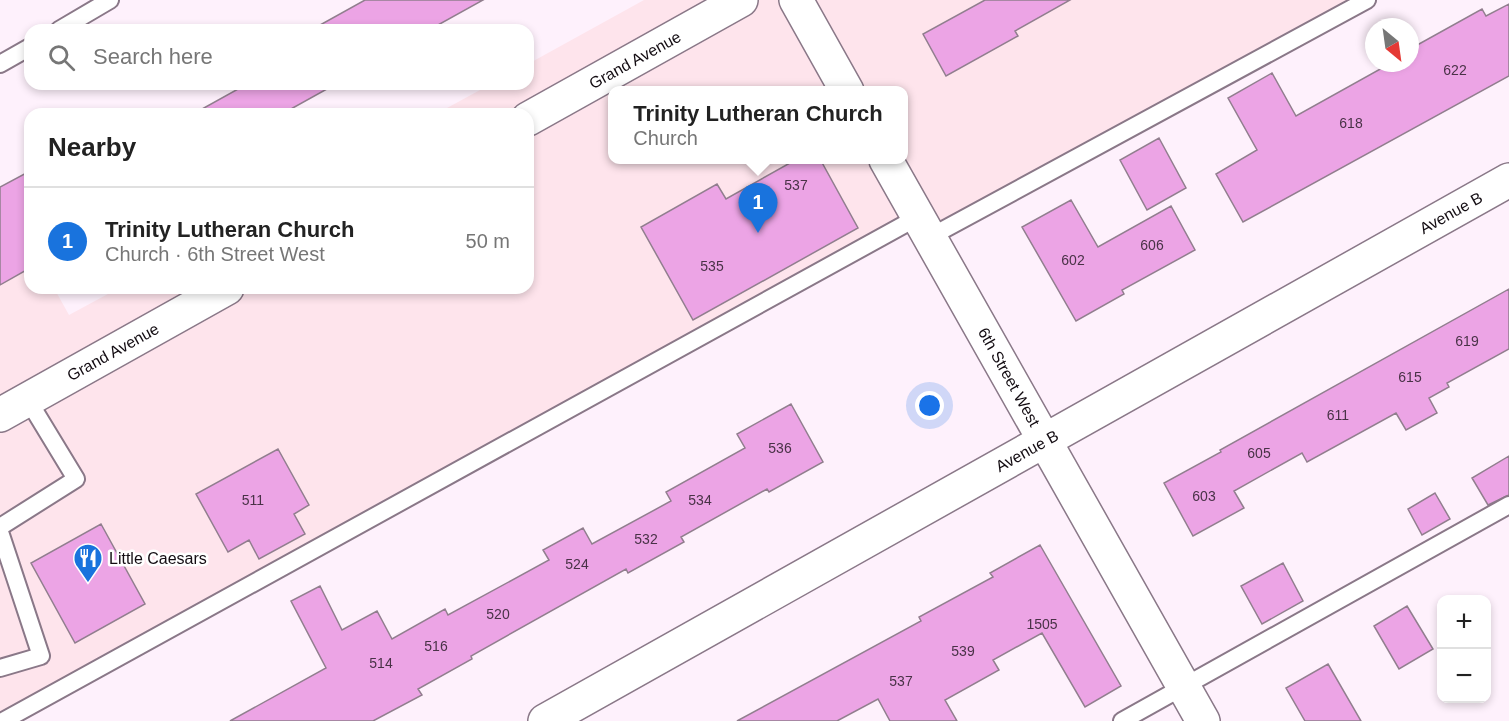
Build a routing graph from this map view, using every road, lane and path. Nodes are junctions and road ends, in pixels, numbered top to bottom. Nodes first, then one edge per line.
1 (110, 0) edge
2 (741, 0) edge
3 (796, 0) edge
4 (1367, 0) edge
5 (69, 24) edge
6 (24, 50) edge
7 (0, 64) edge
8 (845, 86) edge
9 (534, 116) edge
10 (889, 164) edge
11 (1509, 180) edge
12 (924, 227) junction
13 (215, 294) edge
14 (14, 407) edge
15 (1045, 441) junction
16 (1509, 505) edge
17 (0, 527) edge
18 (0, 532) edge
19 (0, 668) edge
20 (1184, 687) junction
21 (3, 721) edge
22 (545, 721) edge
23 (1122, 721) edge
24 (1203, 721) edge

1 - 5 lane
2 - 9 street, Grand Avenue
3 - 8 street
4 - 12 lane
6 - 7 lane
10 - 12 street, 6th Street West
11 - 15 street, Avenue B
12 - 15 street, 6th Street West
12 - 21 lane
13 - 14 street, Grand Avenue
14 - 17 lane
15 - 20 street, 6th Street West
15 - 22 street, Avenue B
16 - 20 lane
18 - 19 lane
20 - 23 lane
20 - 24 street, 6th Street West

